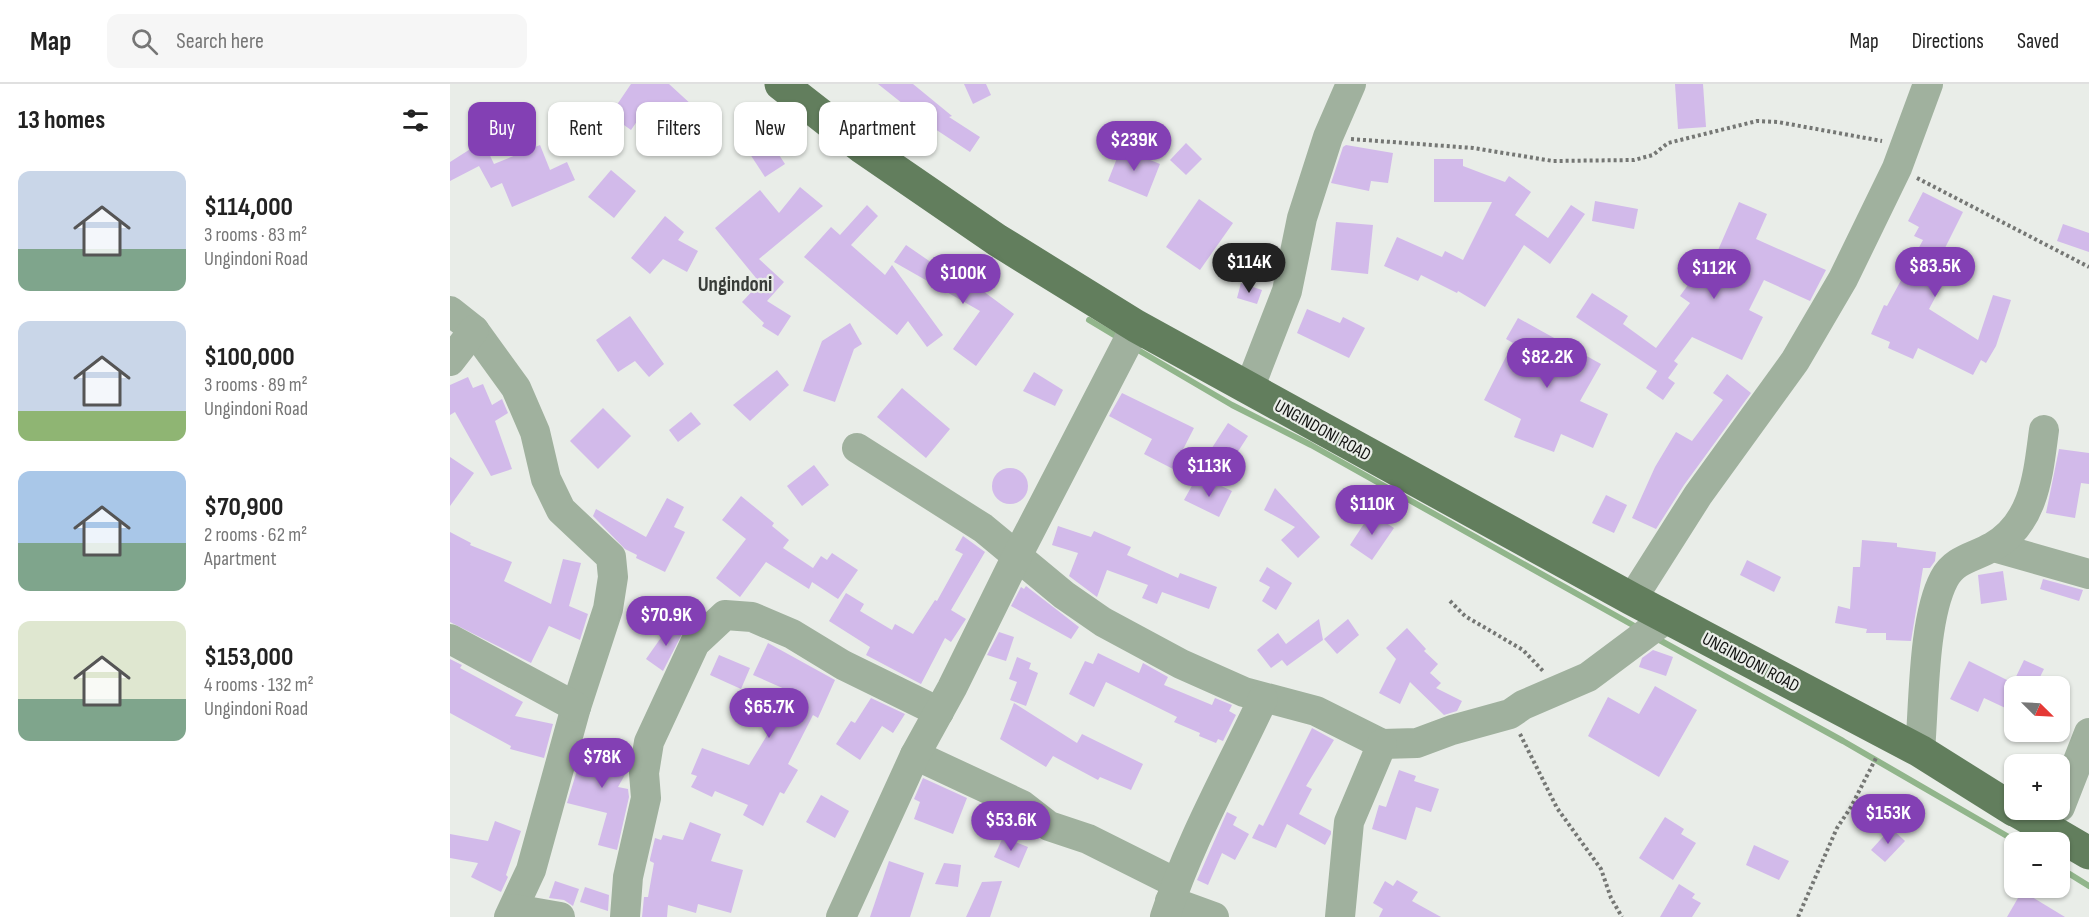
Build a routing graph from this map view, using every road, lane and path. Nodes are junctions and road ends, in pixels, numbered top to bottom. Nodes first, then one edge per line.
1 (781, 84) edge
2 (1351, 84) edge
3 (1928, 84) edge
4 (1328, 137) junction
5 (1902, 157) junction
6 (2089, 267) edge
7 (450, 311) edge
8 (1136, 326) junction
9 (474, 330) junction
10 (450, 361) edge
11 (1249, 390) junction
12 (2044, 430) dead end
13 (856, 448) dead end
14 (1994, 547) junction
15 (1018, 554) junction
16 (2089, 574) edge
17 (1632, 599) junction
18 (1450, 601) dead end
19 (1668, 618) junction
20 (450, 639) edge
21 (1560, 689) junction
22 (1263, 699) junction
23 (576, 707) junction
24 (939, 712) junction
25 (1510, 714) junction
26 (2089, 733) edge
27 (1889, 735) junction
28 (1382, 744) junction
29 (1920, 751) junction
30 (915, 755) junction
31 (2070, 781) edge
32 (2004, 803) edge
33 (2060, 820) edge
34 (2089, 853) edge
35 (1170, 900) edge
36 (512, 913) edge
37 (560, 917) edge
38 (625, 917) edge
39 (841, 917) edge
40 (1214, 917) edge
41 (1340, 917) edge
42 (1622, 917) edge
43 (1798, 917) edge

1 - 8 main road, UNGINDONI ROAD
2 - 4 street
3 - 5 street
4 - 5 path
4 - 11 street
5 - 6 path
5 - 17 street
7 - 9 street
8 - 11 main road, UNGINDONI ROAD
8 - 15 street
9 - 10 street
9 - 23 street
11 - 17 main road, UNGINDONI ROAD
12 - 14 street
13 - 15 street
14 - 16 street
14 - 29 street
15 - 22 street
15 - 24 street
17 - 19 main road, UNGINDONI ROAD
18 - 21 path
19 - 21 street
19 - 27 main road, UNGINDONI ROAD
20 - 23 street
21 - 25 street
22 - 28 street
22 - 35 street
23 - 36 street
24 - 30 street
24 - 38 street
25 - 28 street
25 - 42 path
26 - 31 street
27 - 29 main road, UNGINDONI ROAD
27 - 43 path
28 - 41 street
29 - 32 main road, UNGINDONI ROAD
30 - 35 street
30 - 39 street
33 - 34 main road, UNGINDONI ROAD
35 - 40 street
36 - 37 street

